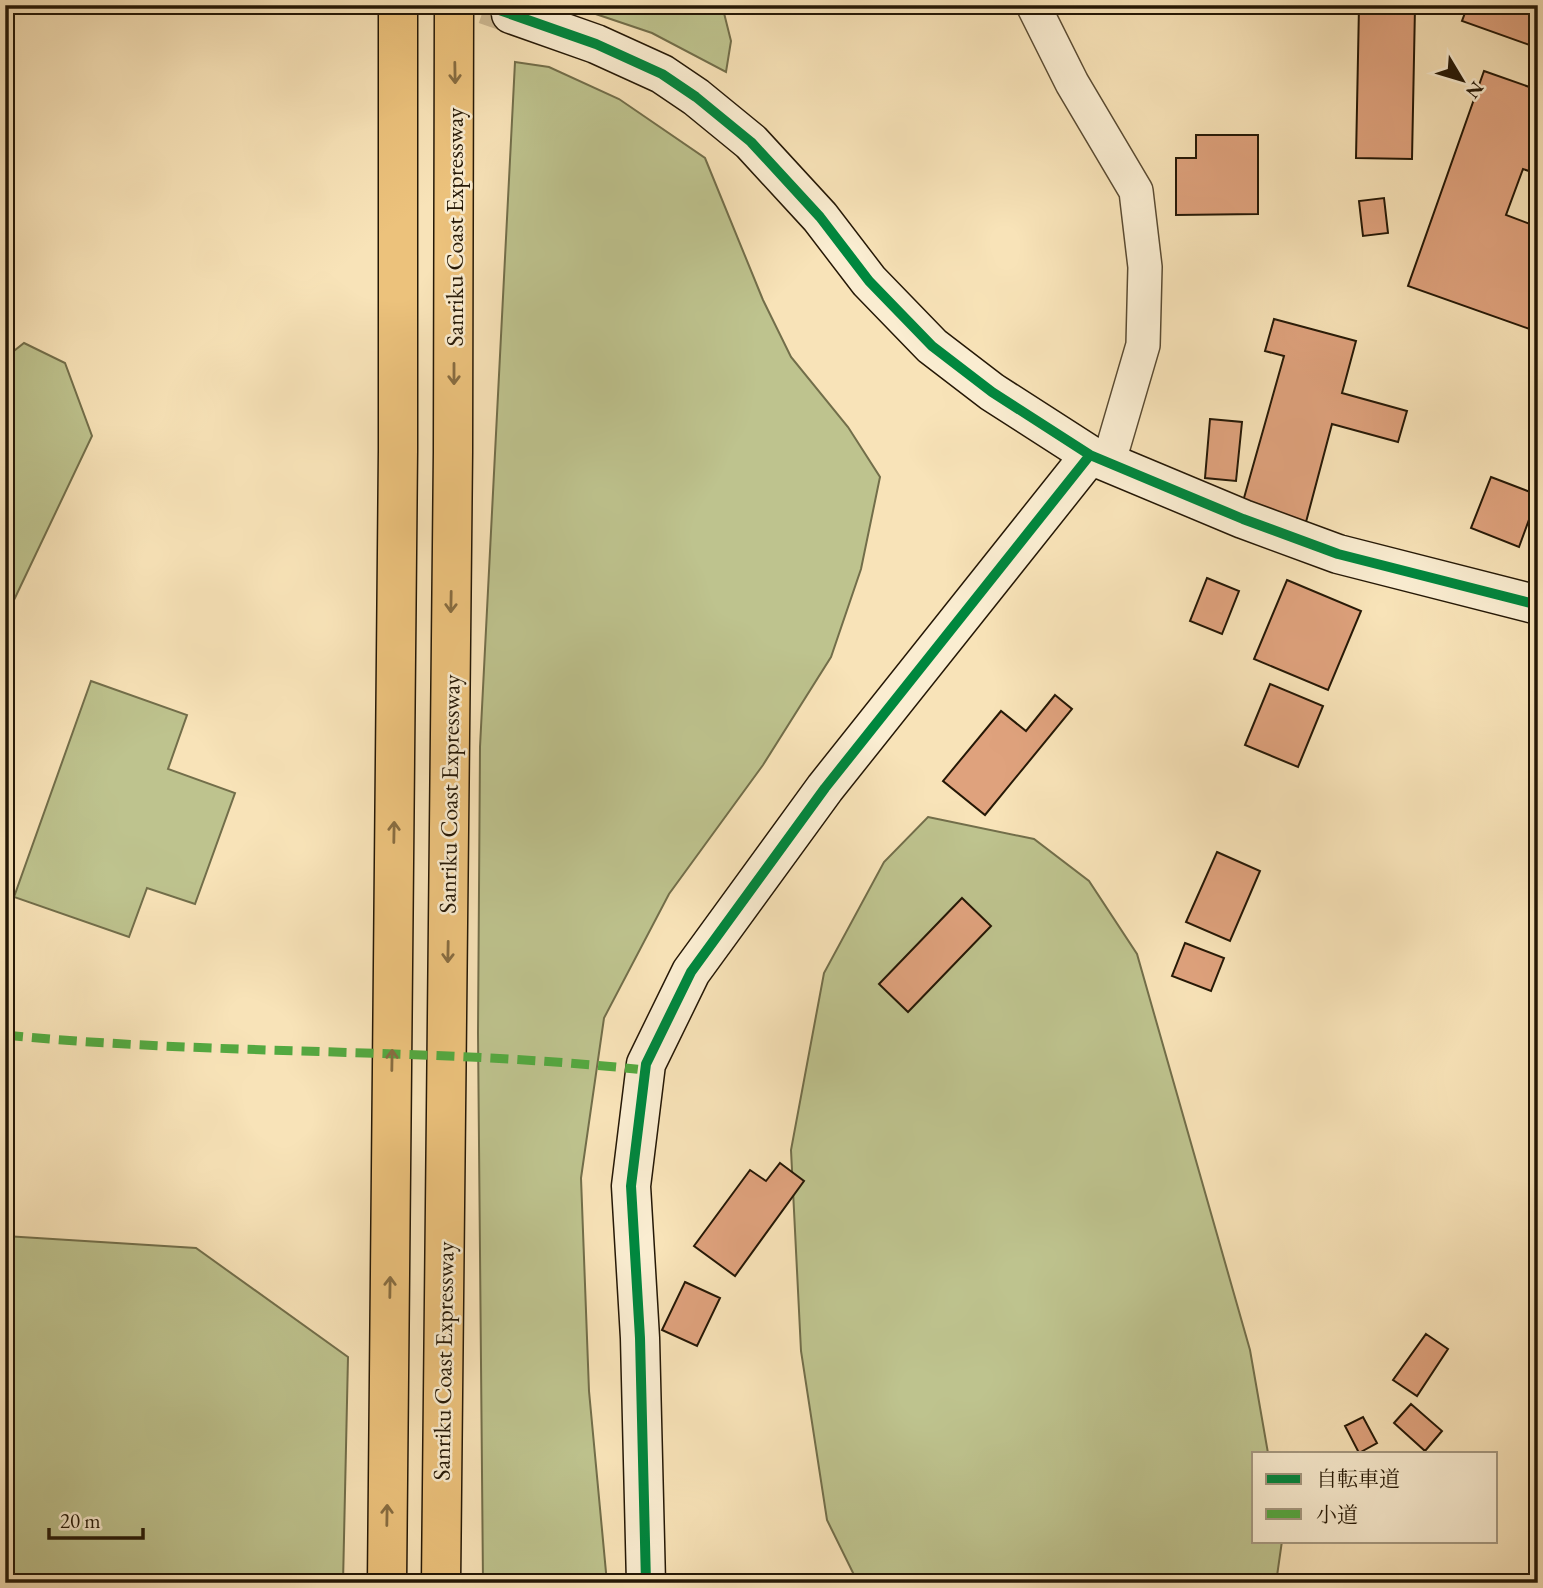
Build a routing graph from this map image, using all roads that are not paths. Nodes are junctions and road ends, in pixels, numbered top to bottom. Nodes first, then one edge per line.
1 (398, 5) edge
2 (454, 5) edge
3 (1033, 5) edge
4 (511, 15) tunnel mouth
5 (1100, 458) junction
6 (1538, 605) edge
7 (387, 1583) edge
8 (441, 1583) edge
9 (646, 1583) edge

7 -> 1 highway
2 -> 8 highway, Sanriku Coast Expressway
3 - 5 street
4 - 5 street
5 - 6 street
5 - 9 street

